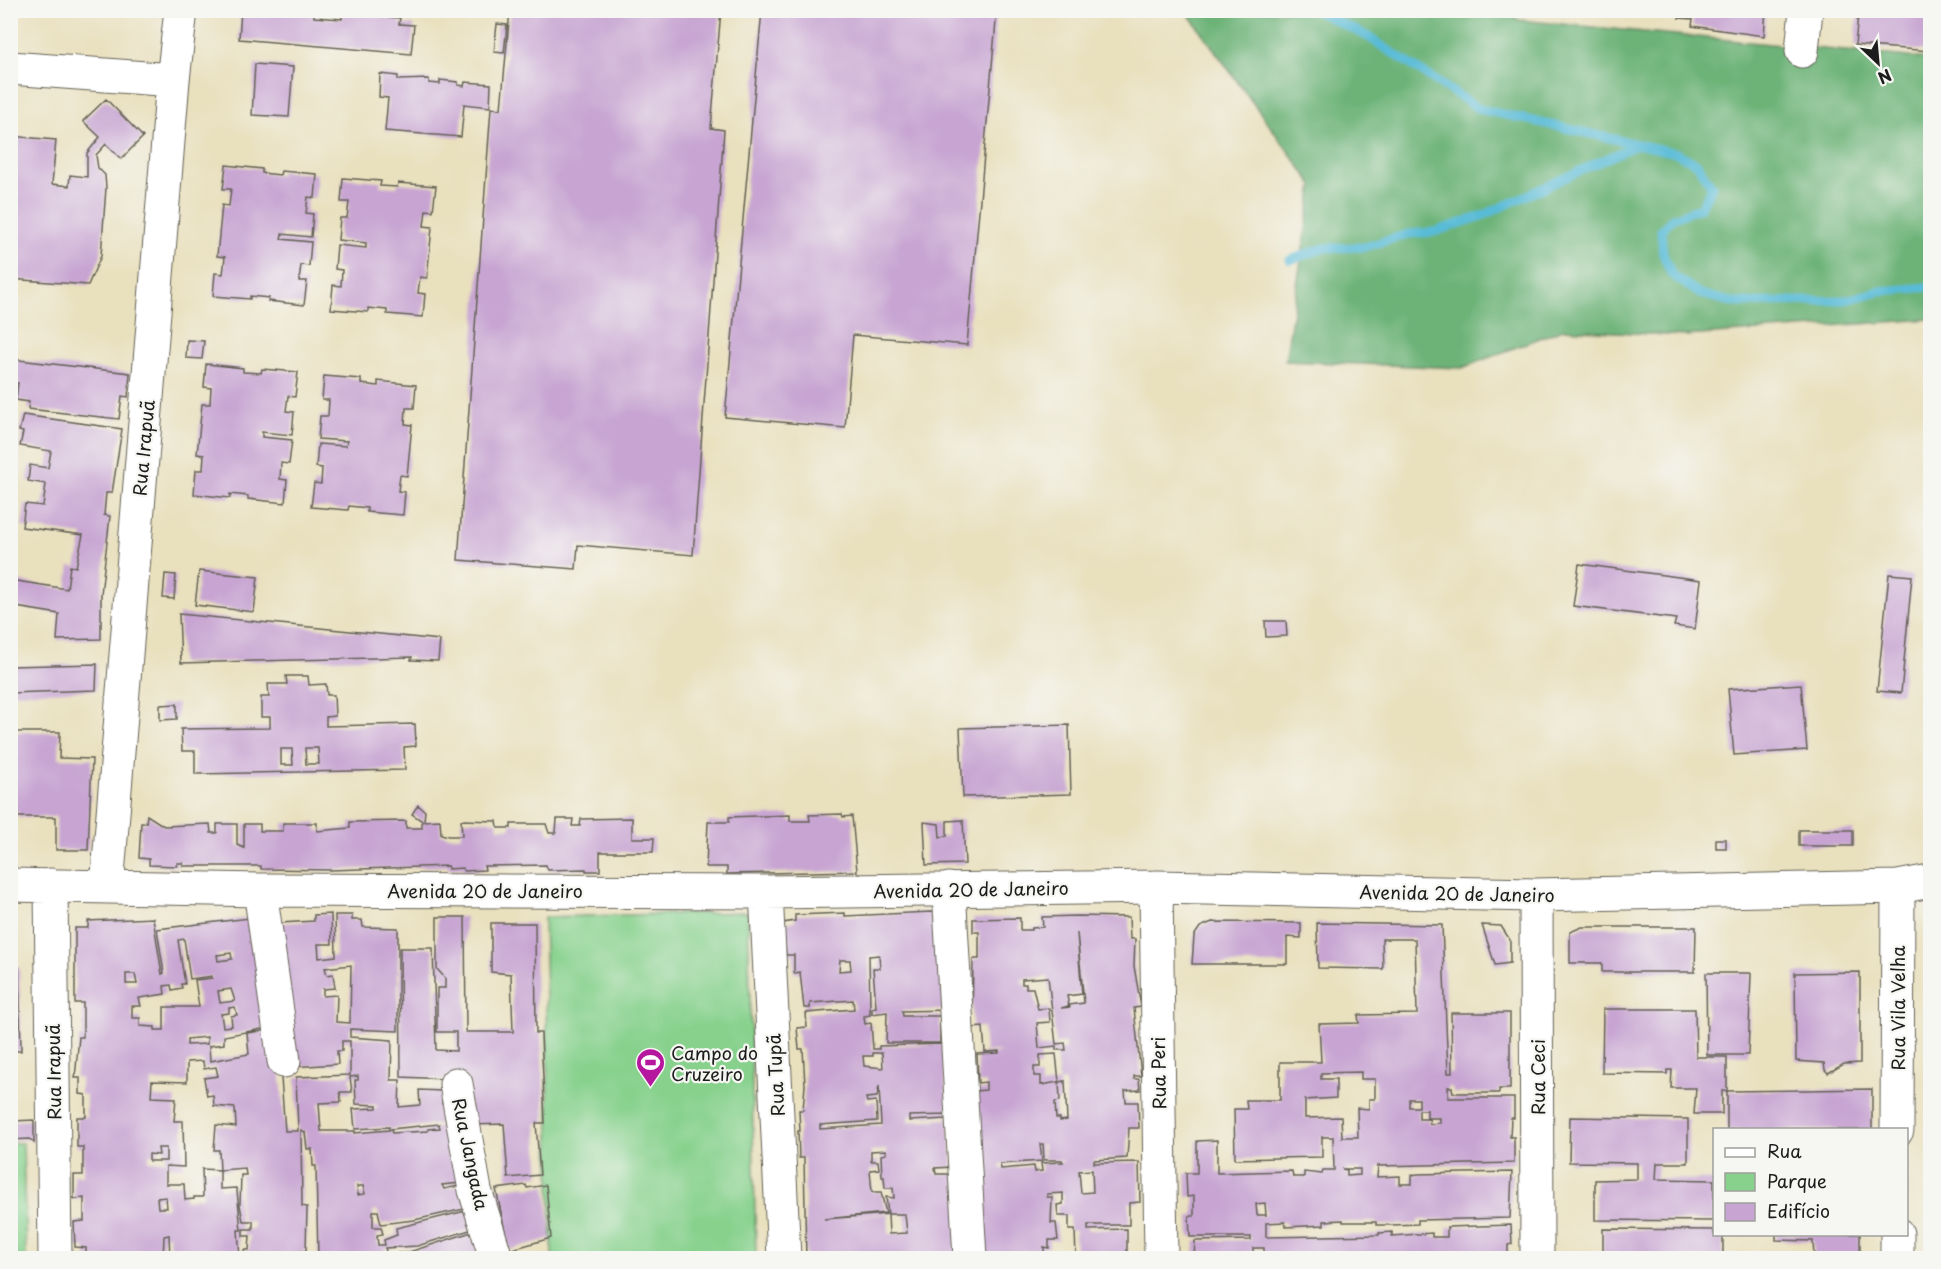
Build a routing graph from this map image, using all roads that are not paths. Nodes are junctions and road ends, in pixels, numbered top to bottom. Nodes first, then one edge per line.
1 (182, 10) edge
2 (1806, 10) edge
3 (1802, 51) dead end
4 (10, 69) edge
5 (173, 80) junction
6 (1930, 881) edge
7 (10, 885) edge
8 (51, 885) junction
9 (108, 887) junction
10 (1156, 887) junction
11 (1898, 887) junction
12 (949, 889) junction
13 (260, 890) junction
14 (766, 892) junction
15 (1536, 895) junction
16 (284, 1061) dead end
17 (456, 1084) dead end
18 (1897, 1128) edge
19 (1897, 1236) edge
20 (55, 1258) edge
21 (496, 1258) edge
22 (784, 1258) edge
23 (970, 1258) edge
24 (1161, 1258) edge
25 (1537, 1258) edge
26 (1897, 1258) edge

1 - 5 street, Rua Irapuã
2 - 3 street
4 - 5 street
5 - 9 street, Rua Irapuã
6 - 11 street, Avenida 20 de Janeiro
7 - 8 street, Avenida 20 de Janeiro
8 - 9 street, Avenida 20 de Janeiro
8 - 20 street, Rua Irapuã
9 - 13 street, Avenida 20 de Janeiro
10 - 12 street, Avenida 20 de Janeiro
10 - 15 street, Avenida 20 de Janeiro
10 - 24 street, Rua Peri
11 - 15 street, Avenida 20 de Janeiro
11 - 18 street, Rua Vila Velha
12 - 14 street, Avenida 20 de Janeiro
12 - 23 street
13 - 14 street, Avenida 20 de Janeiro
13 - 16 street
14 - 22 street, Rua Tupã
15 - 25 street, Rua Ceci
17 - 21 street, Rua Jangada
19 - 26 street

